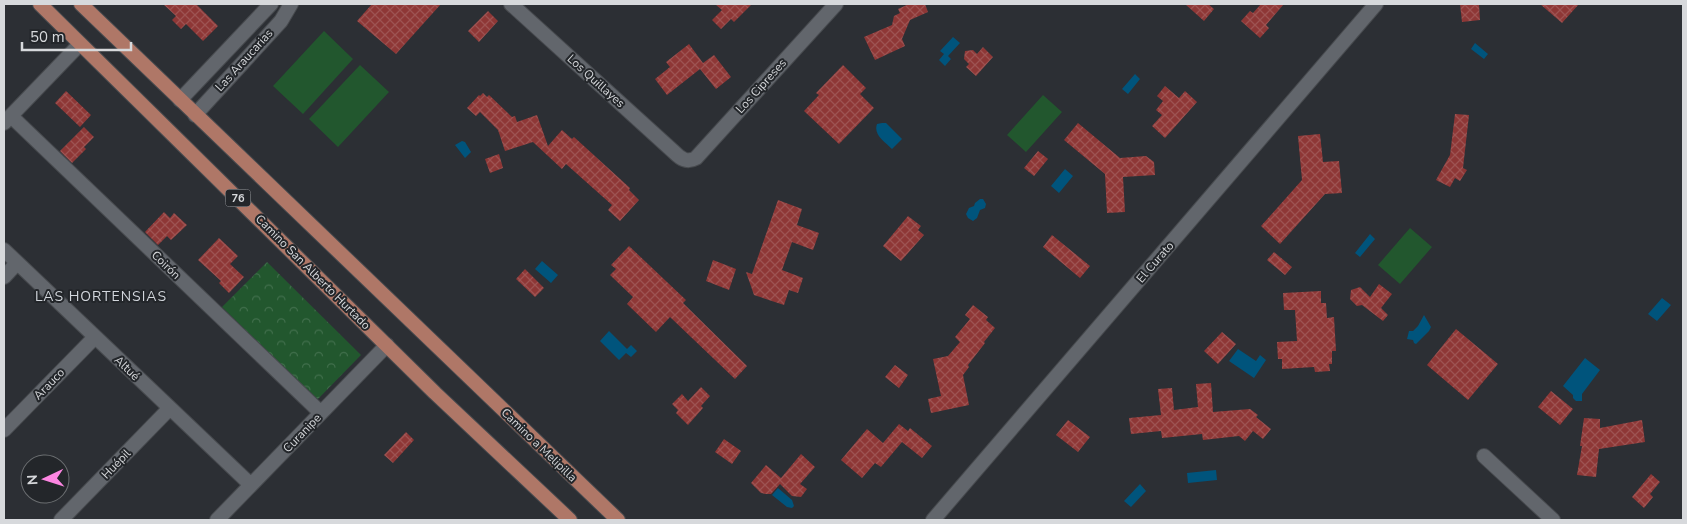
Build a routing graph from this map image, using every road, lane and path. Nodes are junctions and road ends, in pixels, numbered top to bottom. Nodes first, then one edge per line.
1 (40, 4) edge
2 (81, 4) edge
3 (271, 4) edge
4 (291, 4) edge
5 (511, 4) edge
6 (836, 4) edge
7 (1376, 4) edge
8 (80, 44) junction
9 (180, 100) junction
10 (195, 115) junction
11 (7, 120) edge
12 (681, 159) joint
13 (4, 250) edge
14 (17, 263) junction
15 (4, 277) edge
16 (95, 337) junction
17 (388, 345) junction
18 (170, 408) junction
19 (321, 413) junction
20 (4, 430) edge
21 (1484, 456) dead end
22 (251, 485) junction
23 (61, 520) edge
24 (217, 520) edge
25 (570, 520) edge
26 (618, 520) edge
27 (933, 520) edge
28 (1553, 520) edge

1 - 8 main road, Camino San Alberto Hurtado / 76
2 - 9 main road, 76
3 - 9 street, Las Araucarias
4 - 10 street, Las Araucarias
5 - 12 street, Los Quillayes
6 - 12 street, Los Cipreses
7 - 27 street, El Curato
8 - 11 street
8 - 17 main road, Camino San Alberto Hurtado / 76
9 - 10 main road, 76
10 - 26 main road, Camino a Melipilla / 76
11 - 19 street, Coirón
13 - 14 street, Altué
14 - 15 street
14 - 16 street, Altué
16 - 18 street, Altué
16 - 20 street, Arauco
17 - 19 street, Curanipe
17 - 25 main road, Camino San Alberto Hurtado / 76
18 - 22 street, Altué
18 - 23 street, Huépil
19 - 22 street, Curanipe
21 - 28 street
22 - 24 street, Curanipe

